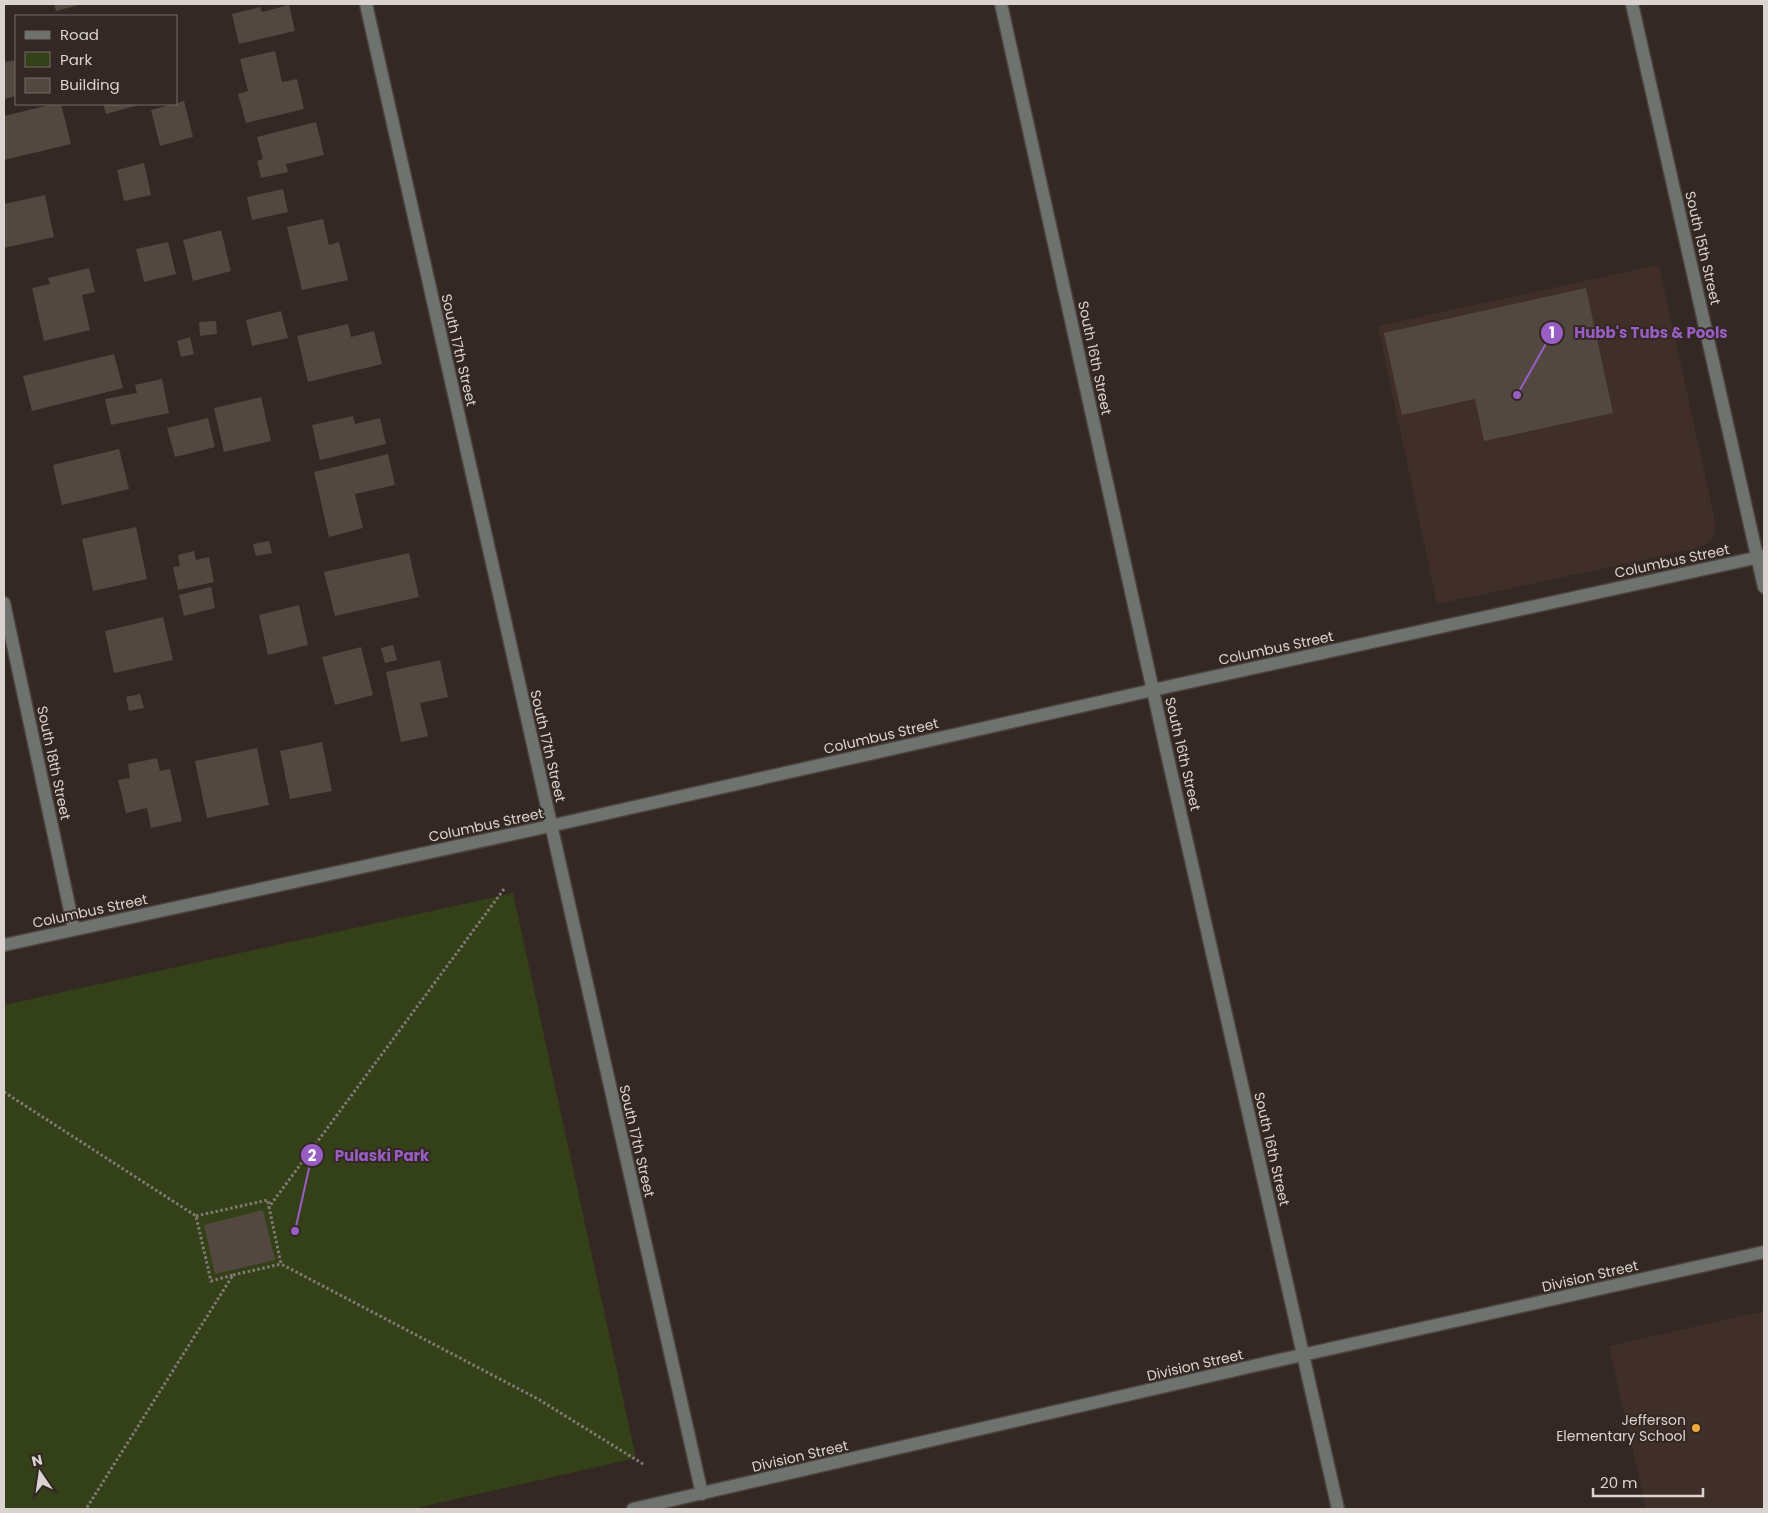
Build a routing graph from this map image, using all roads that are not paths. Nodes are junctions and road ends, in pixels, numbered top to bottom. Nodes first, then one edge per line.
1 (366, 4) edge
2 (1001, 4) edge
3 (1632, 4) edge
4 (1761, 557) edge
5 (1764, 587) edge
6 (4, 603) edge
7 (1153, 690) junction
8 (550, 826) junction
9 (74, 930) junction
10 (4, 945) edge
11 (1764, 1252) edge
12 (1303, 1356) junction
13 (702, 1494) junction
14 (633, 1509) edge
15 (1338, 1509) edge

1 - 8 street, South 17th Street
2 - 7 street, South 16th Street
3 - 4 street, South 15th Street
4 - 5 street, South 15th Street
4 - 7 street, Columbus Street
6 - 9 street, South 18th Street
7 - 8 street, Columbus Street
7 - 12 street, South 16th Street
8 - 9 street, Columbus Street
8 - 13 street, South 17th Street
9 - 10 street, Columbus Street
11 - 12 street, Division Street
12 - 13 street, Division Street
12 - 15 street, South 16th Street
13 - 14 street, Division Street

